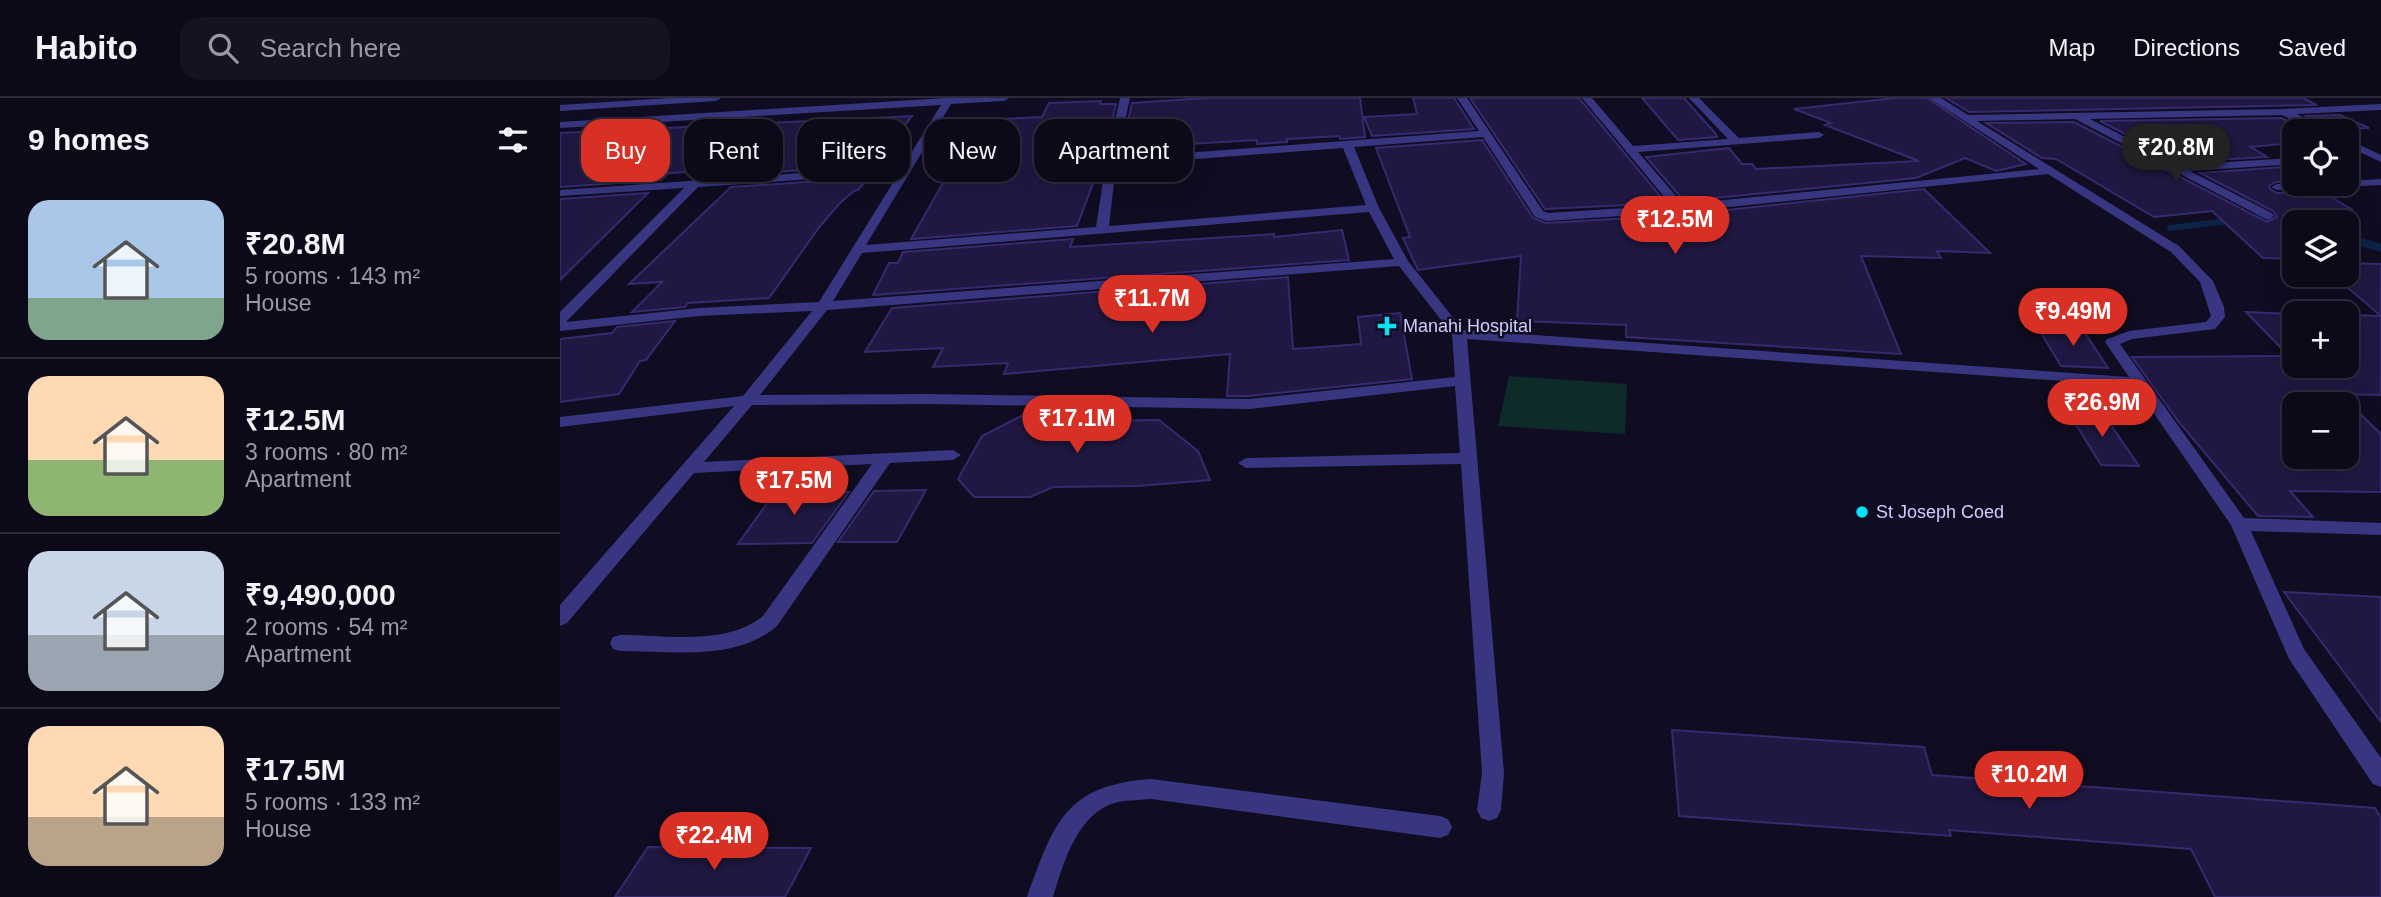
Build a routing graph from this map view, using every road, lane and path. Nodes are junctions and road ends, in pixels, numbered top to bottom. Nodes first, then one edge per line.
1 (716, 98) edge
2 (1003, 98) edge
3 (1125, 98) edge
4 (1462, 98) edge
5 (1587, 98) edge
6 (1694, 98) edge
7 (1934, 98) edge
8 (2373, 98) edge
9 (949, 100) edge
10 (2381, 104) edge
11 (560, 108) edge
12 (2283, 112) junction
13 (2076, 115) junction
14 (1966, 118) junction
15 (1120, 119) edge
16 (2298, 119) edge
17 (560, 124) edge
18 (1486, 134) junction
19 (1819, 135) dead end
20 (1736, 141) junction
21 (1347, 144) junction
22 (2359, 148) edge
23 (1629, 149) junction
24 (1193, 156) edge
25 (2359, 158) edge
26 (2379, 158) edge
27 (2282, 162) edge
28 (910, 163) edge
29 (2178, 168) junction
30 (2049, 171) junction
31 (797, 177) edge
32 (898, 182) edge
33 (1108, 182) edge
34 (2381, 182) edge
35 (2359, 183) edge
36 (694, 184) junction
37 (2277, 187) dead end
38 (2282, 187) edge
39 (560, 193) edge
40 (1373, 208) junction
41 (1680, 208) junction
42 (2268, 216) dead end
43 (1102, 231) junction
44 (856, 250) junction
45 (1402, 262) junction
46 (823, 306) junction
47 (560, 320) edge
48 (560, 327) edge
49 (1459, 334) junction
50 (1462, 381) junction
51 (2140, 382) junction
52 (748, 400) junction
53 (560, 422) edge
54 (953, 455) dead end
55 (1468, 458) junction
56 (885, 459) junction
57 (1246, 463) dead end
58 (690, 468) junction
59 (2239, 524) junction
60 (2381, 529) edge
61 (560, 618) edge
62 (620, 643) dead end
63 (2381, 776) edge
64 (1489, 810) dead end
65 (1440, 827) dead end
66 (1040, 897) edge

1 - 11 street
2 - 9 street
3 - 15 street
4 - 18 street
5 - 23 street
6 - 20 street
7 - 14 street
8 - 10 street
9 - 17 street
9 - 28 street
10 - 12 street
12 - 13 street
12 - 16 street
13 - 14 street
13 - 29 street
14 - 30 street
18 - 21 street
18 - 41 street
19 - 20 street
20 - 23 street
21 - 24 street
21 - 40 street
22 - 26 street
23 - 41 street
25 - 26 street
27 - 29 street
29 - 42 street
30 - 41 street
30 - 51 street
31 - 36 street
32 - 44 street
33 - 43 street
34 - 35 street
36 - 39 street
36 - 47 street
37 - 38 street
40 - 43 street
40 - 45 street
43 - 44 street
44 - 46 street
45 - 46 street
45 - 49 street
46 - 48 street
46 - 52 street
49 - 50 street
49 - 51 street
50 - 52 street
50 - 55 street
51 - 59 street
52 - 53 street
52 - 58 street
54 - 56 street
55 - 57 street
55 - 64 street
56 - 58 street
56 - 62 street
58 - 61 street
59 - 60 street
59 - 63 street
65 - 66 street

